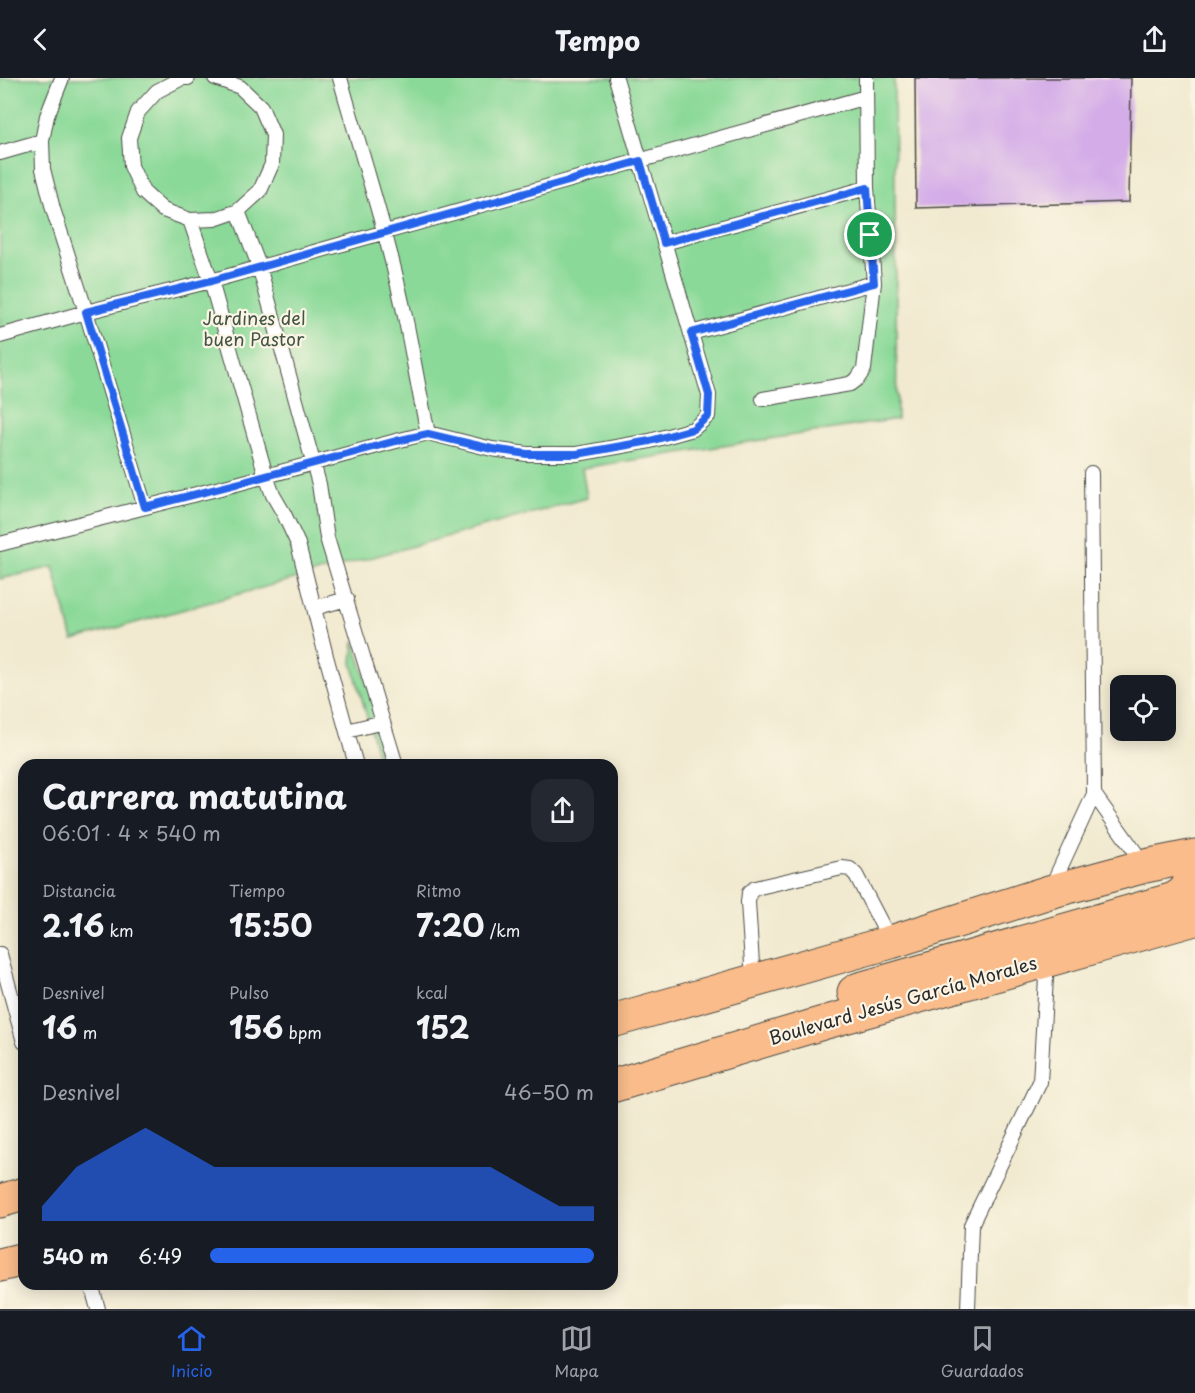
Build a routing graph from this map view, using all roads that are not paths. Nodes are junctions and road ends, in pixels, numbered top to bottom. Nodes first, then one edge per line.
1 (62, 78) edge
2 (182, 78) edge
3 (188, 78) edge
4 (216, 78) edge
5 (340, 78) edge
6 (616, 78) edge
7 (866, 78) edge
8 (866, 96) junction
9 (42, 141) junction
10 (0, 153) edge
11 (640, 161) junction
12 (867, 188) junction
13 (238, 211) junction
14 (190, 220) junction
15 (384, 232) junction
16 (664, 243) junction
17 (259, 266) junction
18 (211, 281) junction
19 (874, 283) junction
20 (86, 312) junction
21 (691, 333) junction
22 (0, 336) edge
23 (763, 399) dead end
24 (428, 434) junction
25 (313, 463) junction
26 (1092, 473) dead end
27 (266, 476) junction
28 (145, 507) junction
29 (0, 544) edge
30 (347, 599) junction
31 (314, 608) junction
32 (383, 722) junction
33 (347, 731) junction
34 (354, 759) edge
35 (394, 759) edge
36 (1094, 794) junction
37 (1192, 857) edge
38 (1145, 866) junction
39 (1049, 892) junction
40 (1195, 919) edge
41 (891, 942) junction
42 (0, 954) edge
43 (1047, 960) junction
44 (753, 981) junction
45 (618, 1019) edge
46 (18, 1020) edge
47 (823, 1023) junction
48 (618, 1084) edge
49 (18, 1196) edge
50 (0, 1201) edge
51 (18, 1261) edge
52 (0, 1266) edge
53 (93, 1290) edge
54 (98, 1309) edge
55 (968, 1309) edge

1 - 9 lane
2 - 3 lane
2 - 14 lane
4 - 13 lane
5 - 15 lane
6 - 11 lane
7 - 8 lane
8 - 11 lane
8 - 12 lane
9 - 10 lane
9 - 20 lane
11 - 15 lane
11 - 16 lane
12 - 16 lane
12 - 19 lane
13 - 14 lane
13 - 17 lane
14 - 18 lane
15 - 17 lane
15 - 24 lane
16 - 21 lane
17 - 18 lane
17 - 25 lane
18 - 20 lane
18 - 27 lane
19 - 21 lane
19 - 23 lane
20 - 22 lane
20 - 28 lane
21 - 24 lane
24 - 25 lane
25 - 27 lane
25 - 30 lane
26 - 36 lane
27 - 28 lane
27 - 31 lane
28 - 29 lane
30 - 31 lane
30 - 32 lane
31 - 33 lane
32 - 33 lane
32 - 35 lane
33 - 34 lane
36 - 38 lane
36 - 39 lane
37 - 38 main road
37 - 47 main road
38 - 39 main road
39 - 41 main road
40 - 43 main road, Boulevard Jesús García Morales
41 - 44 main road
41 - 44 lane
42 - 46 lane
43 - 47 main road, Boulevard Jesús García Morales
43 - 55 lane
44 - 45 main road
47 - 48 main road, Boulevard Jesús García Morales
49 - 50 main road
51 - 52 main road
53 - 54 lane

